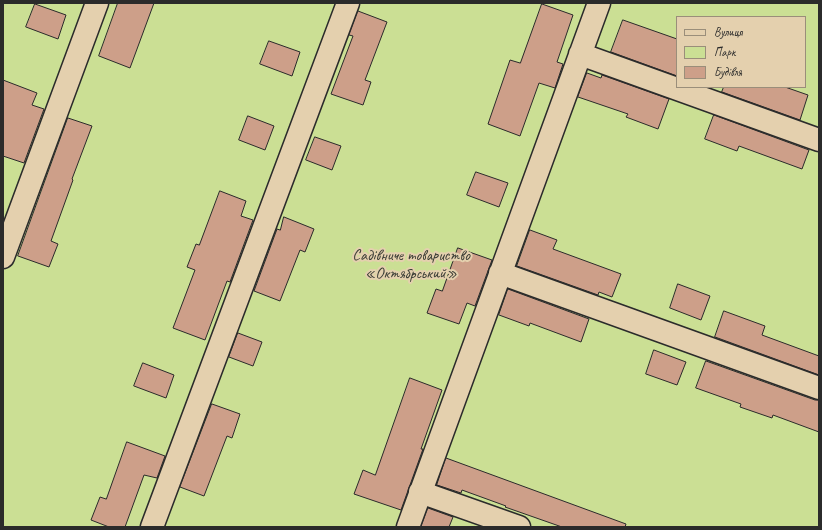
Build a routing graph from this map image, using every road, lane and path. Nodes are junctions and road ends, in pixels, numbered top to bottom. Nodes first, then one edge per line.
1 (97, 3) edge
2 (348, 3) edge
3 (599, 3) edge
4 (580, 54) junction
5 (819, 140) edge
6 (3, 257) edge
7 (500, 273) junction
8 (819, 388) edge
9 (420, 492) junction
10 (152, 527) edge
11 (408, 527) edge
12 (519, 527) edge

1 - 6 street
2 - 10 street
3 - 4 street
4 - 5 street
4 - 7 street
7 - 8 street
7 - 9 street
9 - 11 street
9 - 12 street

